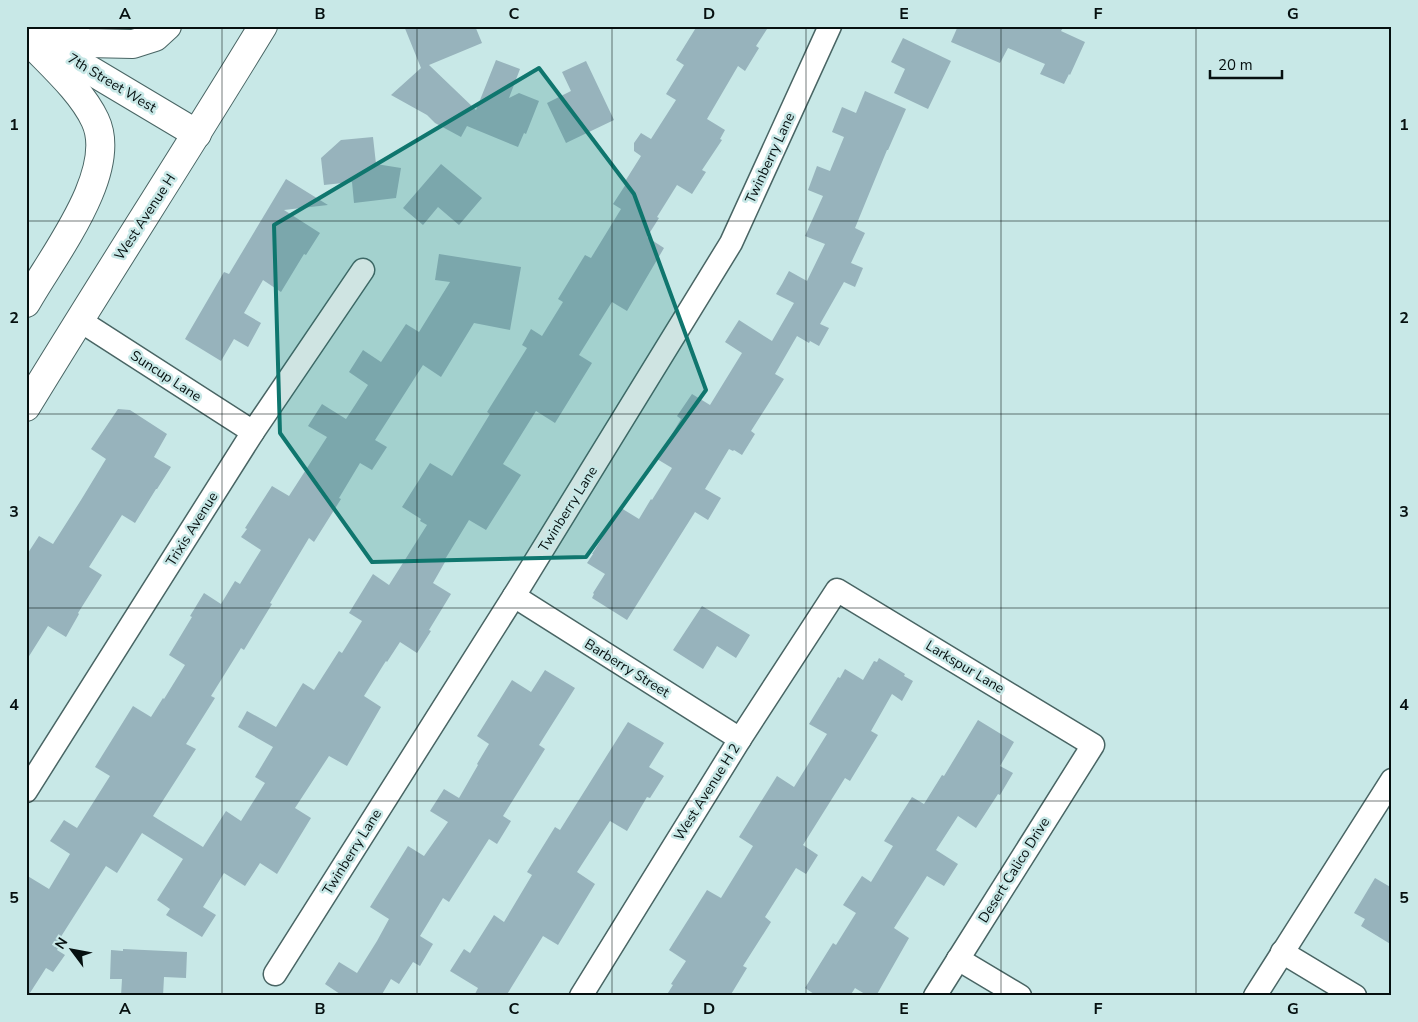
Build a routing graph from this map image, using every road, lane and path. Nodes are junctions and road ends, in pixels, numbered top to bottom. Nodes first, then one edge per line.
1 (167, 26) edge
2 (263, 26) edge
3 (830, 26) edge
4 (26, 27) edge
5 (26, 32) edge
6 (26, 38) edge
7 (197, 134) junction
8 (363, 270) dead end
9 (26, 303) edge
10 (79, 320) junction
11 (26, 407) edge
12 (253, 432) junction
13 (838, 590) joint
14 (514, 596) junction
15 (740, 739) junction
16 (1093, 745) joint
17 (1392, 780) edge
18 (26, 791) edge
19 (1282, 952) junction
20 (958, 959) junction
21 (275, 974) dead end
22 (581, 996) edge
23 (935, 996) edge
24 (1020, 996) edge
25 (1254, 996) edge
26 (1354, 996) edge

1 - 4 main road
2 - 7 main road, West Avenue H
3 - 14 street, Twinberry Lane
5 - 7 main road, 7th Street West
6 - 9 main road
7 - 10 main road, West Avenue H
8 - 12 street, Trixis Avenue
10 - 11 main road, West Avenue H
10 - 12 street, Suncup Lane
12 - 18 street, Trixis Avenue
13 - 15 street, West Avenue H 2
13 - 16 street, Larkspur Lane
14 - 15 street, Barberry Street
14 - 21 street, Twinberry Lane
15 - 22 street, West Avenue H 2
16 - 20 street, Desert Calico Drive
17 - 19 street
19 - 25 street
19 - 26 street
20 - 23 street, Desert Calico Drive
20 - 24 street

